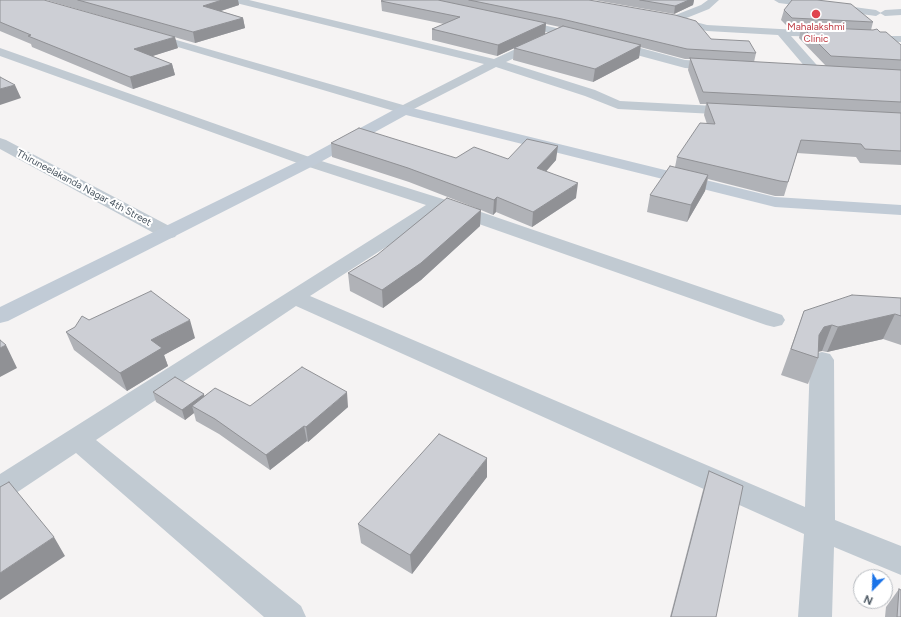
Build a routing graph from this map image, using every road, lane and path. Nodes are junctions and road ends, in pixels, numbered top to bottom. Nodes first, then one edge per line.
1 (236, 0) edge
2 (714, 0) edge
3 (778, 0) edge
4 (686, 2) edge
5 (705, 7) junction
6 (901, 12) edge
7 (880, 13) joint
8 (660, 17) edge
9 (675, 19) junction
10 (507, 20) edge
11 (781, 31) junction
12 (137, 32) edge
13 (839, 34) edge
14 (901, 39) edge
15 (880, 40) edge
16 (598, 41) edge
17 (0, 52) edge
18 (495, 63) junction
19 (732, 66) edge
20 (802, 71) edge
21 (817, 72) junction
22 (832, 72) edge
23 (404, 110) junction
24 (744, 112) edge
25 (0, 143) edge
26 (309, 162) junction
27 (440, 204) junction
28 (901, 210) edge
29 (168, 233) junction
30 (294, 297) junction
31 (2, 312) edge
32 (774, 320) dead end
33 (822, 360) dead end
34 (76, 438) junction
35 (0, 489) edge
36 (820, 527) junction
37 (901, 561) edge
38 (289, 617) edge
39 (815, 617) edge

1 - 18 street
2 - 5 street
3 - 7 street
4 - 5 street
5 - 9 street
6 - 7 lane
8 - 9 street
9 - 11 street
10 - 18 street
11 - 13 street
11 - 21 street
12 - 23 street
14 - 15 lane
16 - 19 street
17 - 26 street
18 - 23 street
18 - 24 street
20 - 21 street
21 - 22 street
23 - 26 street
23 - 28 street
25 - 29 street, Thiruneelakanda Nagar 4th Street
26 - 27 street
26 - 29 street
27 - 30 street
27 - 32 street
29 - 31 street
30 - 34 street
30 - 36 street
33 - 36 street
34 - 35 street
34 - 38 street
36 - 37 street
36 - 39 street

